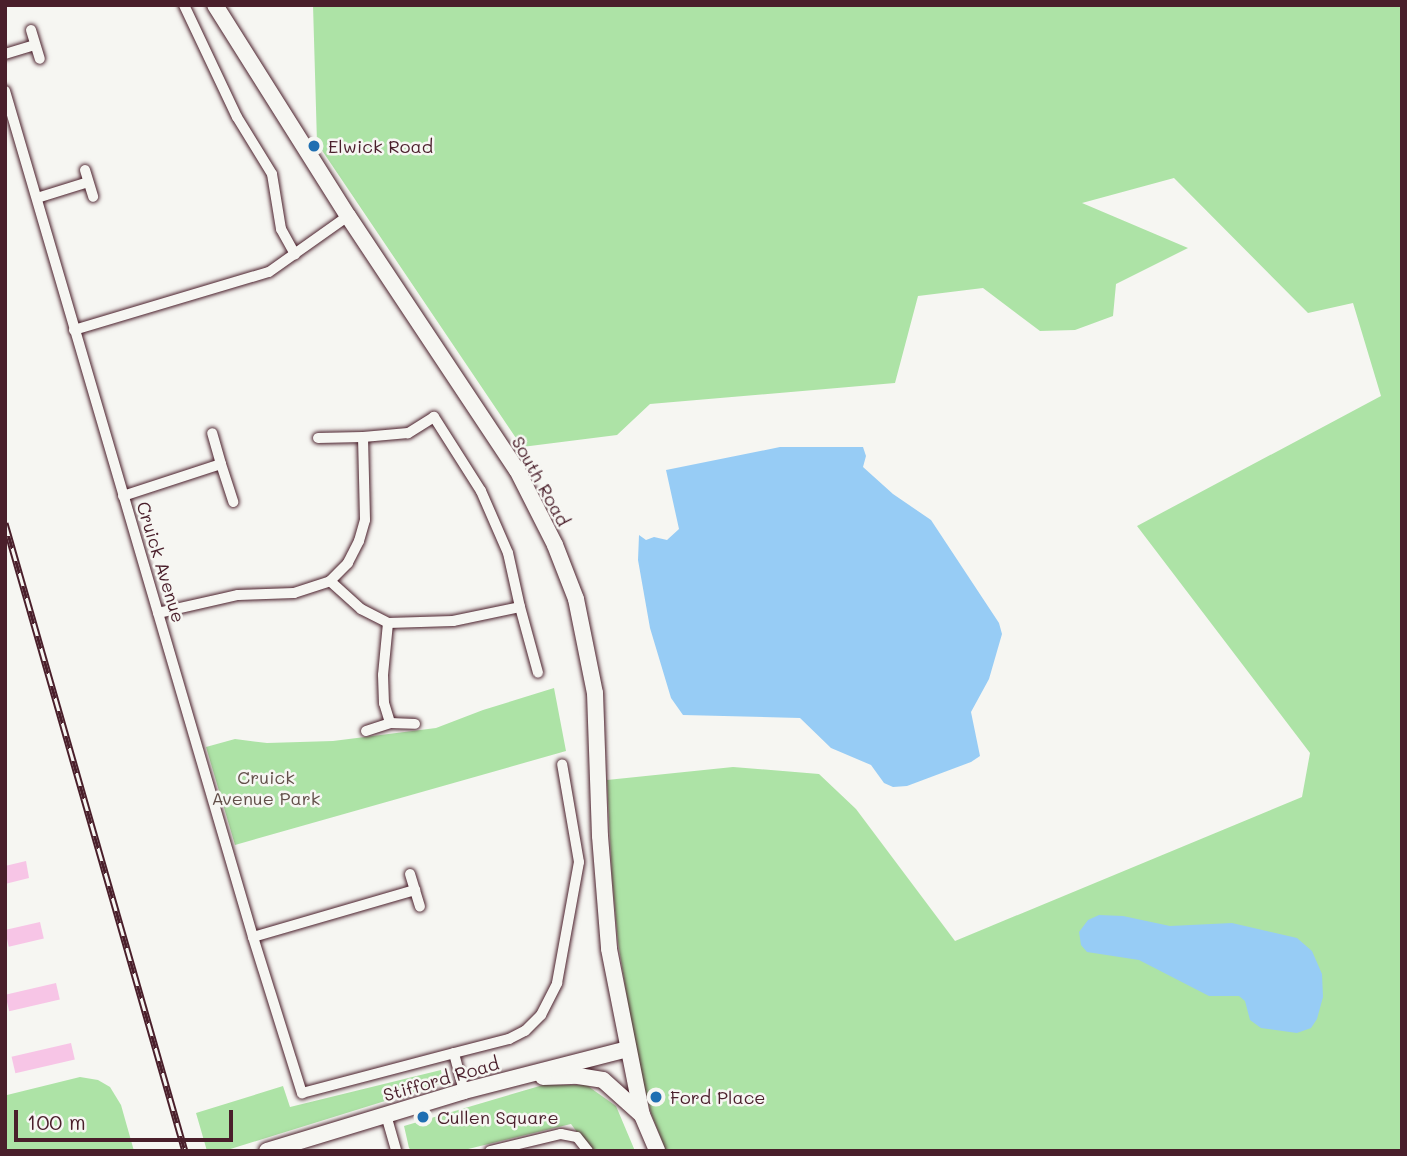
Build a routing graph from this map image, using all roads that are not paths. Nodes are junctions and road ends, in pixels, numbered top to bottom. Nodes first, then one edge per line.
1 (184, 5) edge
2 (215, 5) edge
3 (31, 30) dead end
4 (36, 45) junction
5 (5, 54) edge
6 (40, 59) dead end
7 (5, 91) edge
8 (85, 170) dead end
9 (88, 182) junction
10 (93, 197) dead end
11 (37, 198) junction
12 (348, 216) junction
13 (295, 254) junction
14 (74, 330) junction
15 (212, 433) dead end
16 (363, 437) junction
17 (318, 438) dead end
18 (221, 464) junction
19 (123, 496) junction
20 (233, 502) dead end
21 (330, 580) junction
22 (520, 607) junction
23 (158, 612) junction
24 (388, 623) junction
25 (538, 673) dead end
26 (390, 723) junction
27 (415, 723) dead end
28 (366, 731) dead end
29 (562, 764) dead end
30 (410, 874) dead end
31 (415, 890) junction
32 (420, 907) dead end
33 (253, 937) junction
34 (627, 1049) junction
35 (454, 1053) junction
36 (511, 1078) junction
37 (464, 1091) junction
38 (386, 1115) junction
39 (642, 1115) junction
40 (267, 1151) edge
41 (397, 1151) edge
42 (490, 1151) edge
43 (588, 1151) edge
44 (657, 1151) edge

1 - 13 street
2 - 12 main road, South Road
3 - 4 street
4 - 5 street
4 - 6 street
7 - 11 street, Cruick Avenue
8 - 9 street
9 - 10 street
9 - 11 street
11 - 14 street, Cruick Avenue
12 - 13 street
12 - 34 main road, South Road
13 - 14 street
14 - 19 street, Cruick Avenue
15 - 18 street
16 - 17 street
16 - 21 street
16 - 22 street
18 - 19 street
18 - 20 street
19 - 23 street, Cruick Avenue
21 - 23 street
21 - 24 street
22 - 24 street
22 - 25 street
23 - 33 street, Cruick Avenue
24 - 26 street
26 - 27 street
26 - 28 street
29 - 35 street
30 - 31 street
31 - 32 street
31 - 33 street
33 - 35 street, Cruick Avenue
34 - 36 main road, Stifford Road
34 - 39 main road, South Road
35 - 37 street
36 - 37 main road, Stifford Road
36 - 39 main road
37 - 38 main road, Stifford Road
38 - 40 main road, Stifford Road
38 - 41 street
39 - 44 main road, South Road
42 - 43 street

